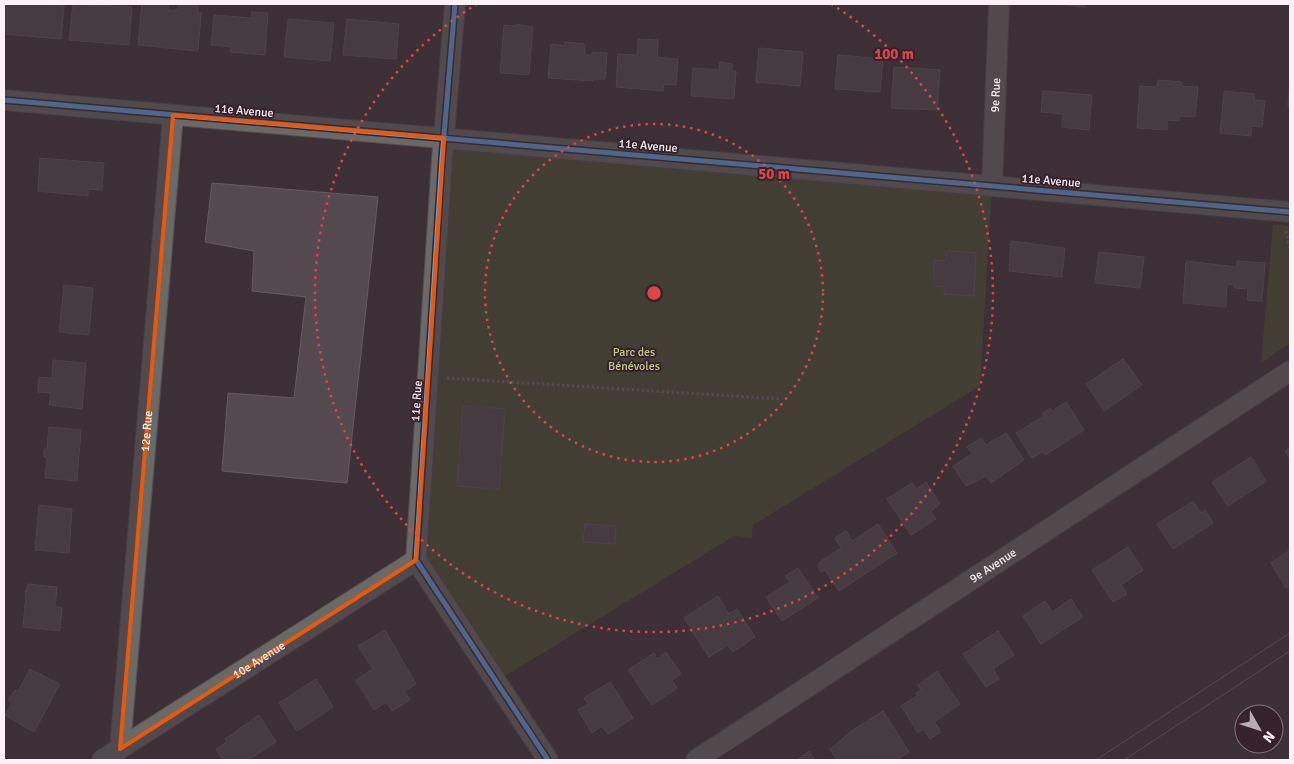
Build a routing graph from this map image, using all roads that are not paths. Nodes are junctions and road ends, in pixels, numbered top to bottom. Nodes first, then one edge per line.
1 (455, 4) edge
2 (999, 4) edge
3 (4, 100) edge
4 (173, 115) junction
5 (444, 138) junction
6 (992, 186) junction
7 (1290, 212) edge
8 (1290, 371) edge
9 (416, 560) junction
10 (120, 749) junction
11 (102, 760) edge
12 (548, 760) edge
13 (696, 760) edge

1 - 5 street, 11e Rue
2 - 6 street, 9e Rue
3 - 4 street, 11e Avenue
4 - 5 street, 11e Avenue
4 - 10 street, 12e Rue
5 - 6 street, 11e Avenue
5 - 9 street, 11e Rue
6 - 7 street, 11e Avenue
8 - 13 street, 9e Avenue
9 - 10 street, 10e Avenue
9 - 12 street
10 - 11 street, 10e Avenue

